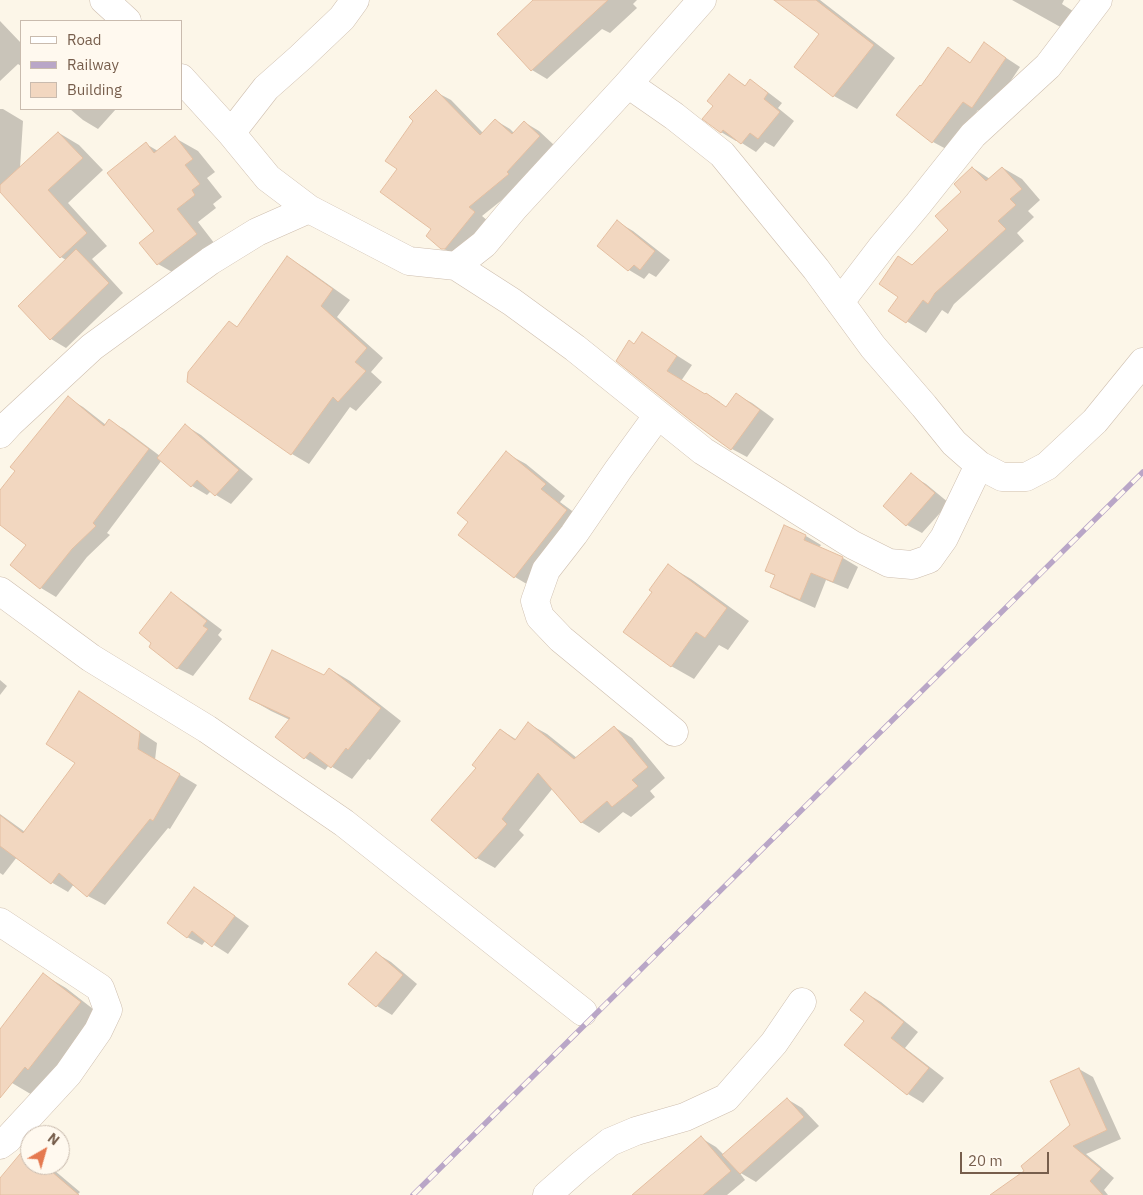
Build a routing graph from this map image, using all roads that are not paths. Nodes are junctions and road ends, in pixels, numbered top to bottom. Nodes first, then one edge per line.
1 (104, 0) edge
2 (356, 0) edge
3 (702, 0) edge
4 (1098, 0) edge
5 (126, 20) edge
6 (182, 79) edge
7 (628, 84) junction
8 (231, 133) junction
9 (309, 209) junction
10 (456, 266) junction
11 (840, 302) junction
12 (1143, 362) edge
13 (658, 415) junction
14 (0, 434) edge
15 (980, 465) junction
16 (0, 591) edge
17 (674, 732) dead end
18 (0, 922) edge
19 (802, 1002) dead end
20 (583, 1012) dead end
21 (0, 1145) edge
22 (547, 1195) edge

1 - 5 street
2 - 8 street
3 - 7 street
4 - 11 street
6 - 8 street
7 - 10 street
7 - 11 street
8 - 9 street
9 - 10 street
9 - 14 street
10 - 13 street
11 - 15 street
12 - 15 street
13 - 15 street
13 - 17 street
16 - 20 street
18 - 21 street
19 - 22 street

